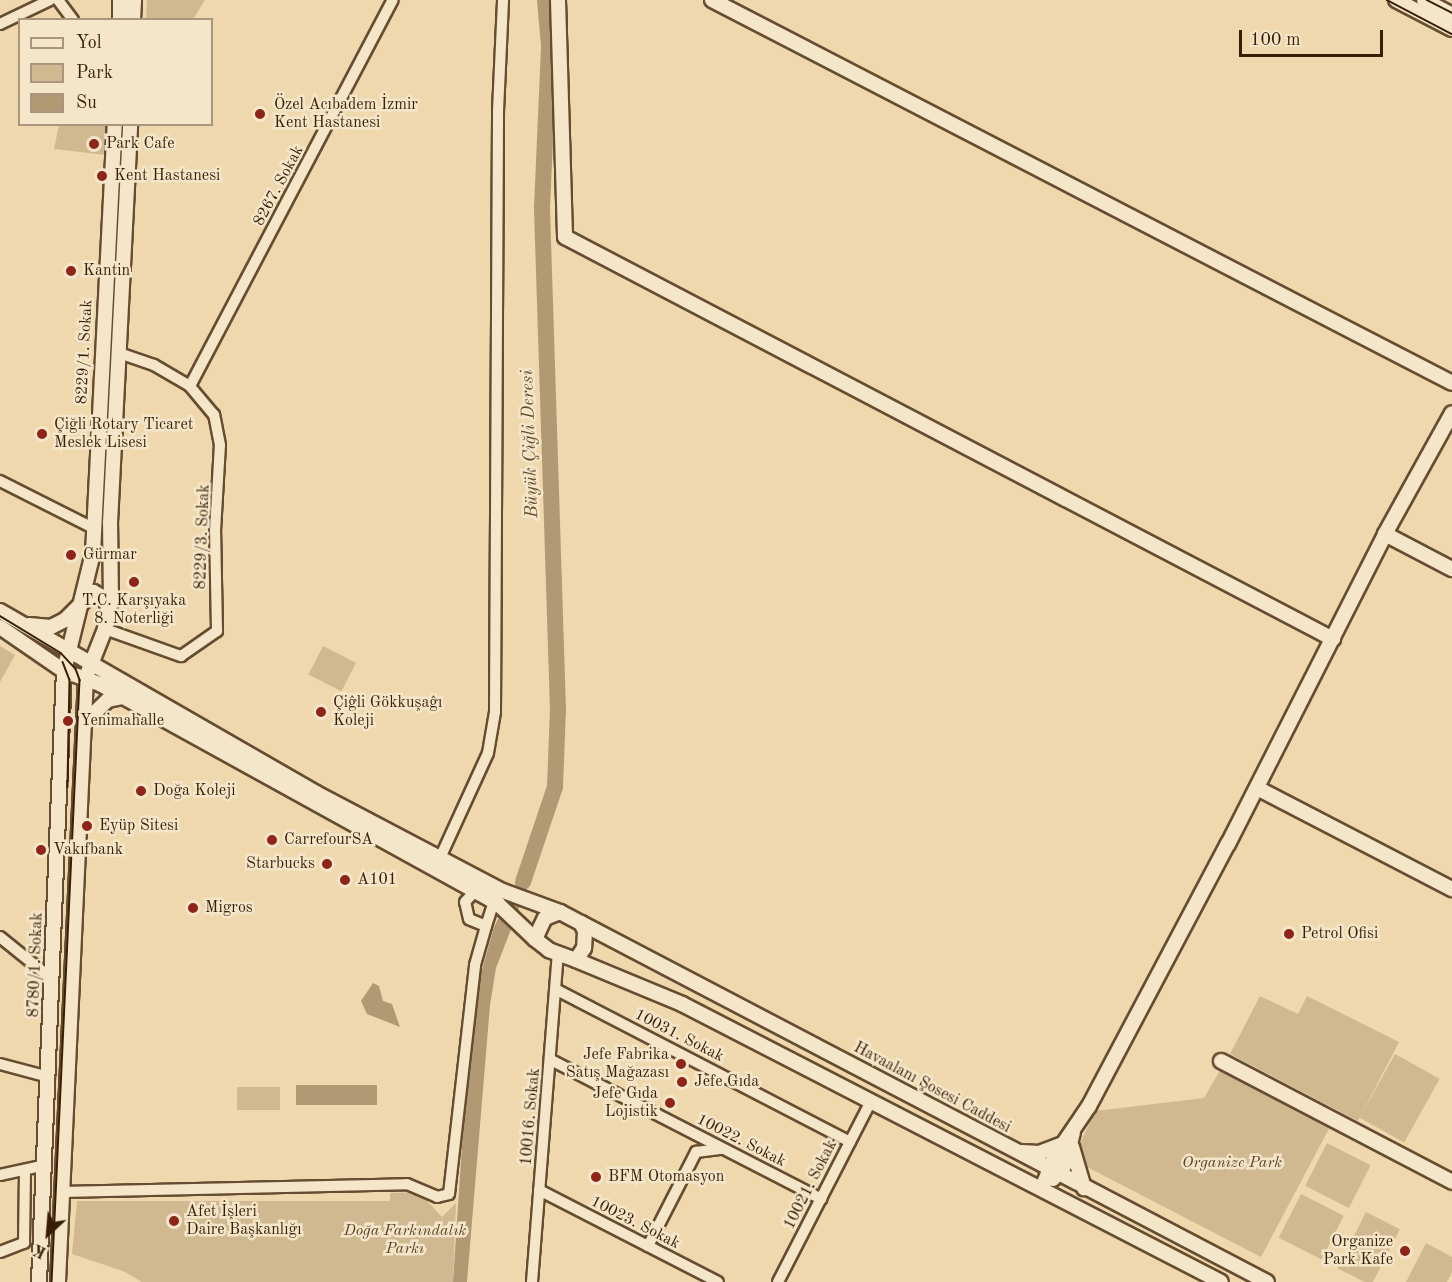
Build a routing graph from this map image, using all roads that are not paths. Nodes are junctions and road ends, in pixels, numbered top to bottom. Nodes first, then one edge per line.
1 (50, 0) edge
2 (58, 0) edge
3 (120, 0) edge
4 (134, 0) edge
5 (393, 0) edge
6 (503, 0) edge
7 (558, 0) edge
8 (712, 0) edge
9 (1395, 0) edge
10 (1424, 0) edge
11 (1452, 15) edge
12 (72, 18) edge
13 (120, 18) edge
14 (133, 18) edge
15 (0, 24) edge
16 (1452, 30) edge
17 (116, 126) edge
18 (130, 126) edge
19 (118, 353) junction
20 (1452, 383) edge
21 (190, 386) junction
22 (1452, 413) edge
23 (0, 481) edge
24 (93, 528) junction
25 (1385, 534) junction
26 (1452, 569) edge
27 (83, 597) junction
28 (0, 611) edge
29 (109, 611) junction
30 (24, 624) junction
31 (0, 627) edge
32 (105, 629) junction
33 (1332, 639) junction
34 (71, 651) junction
35 (91, 662) junction
36 (64, 671) junction
37 (86, 677) junction
38 (122, 697) junction
39 (84, 723) junction
40 (1257, 788) junction
41 (440, 858) junction
42 (487, 883) junction
43 (1452, 889) edge
44 (473, 891) junction
45 (499, 899) junction
46 (560, 912) junction
47 (581, 923) junction
48 (486, 926) junction
49 (0, 937) edge
50 (535, 939) junction
51 (558, 954) junction
52 (576, 960) junction
53 (52, 979) junction
54 (558, 990) junction
55 (550, 1060) junction
56 (1221, 1061) dead end
57 (0, 1064) edge
58 (49, 1077) junction
59 (871, 1101) junction
60 (1069, 1141) junction
61 (850, 1142) junction
62 (723, 1148) junction
63 (1018, 1152) junction
64 (45, 1165) junction
65 (25, 1170) junction
66 (1054, 1171) junction
67 (0, 1175) edge
68 (1452, 1182) edge
69 (1042, 1188) junction
70 (1084, 1188) junction
71 (539, 1190) junction
72 (60, 1192) junction
73 (821, 1199) junction
74 (648, 1246) junction
75 (0, 1252) edge
76 (39, 1282) edge
77 (58, 1282) edge
78 (532, 1282) edge
79 (718, 1282) edge
80 (778, 1282) edge
81 (1221, 1282) edge
82 (1267, 1282) edge

1 - 15 street
2 - 12 street
3 - 13 street
4 - 14 street
5 - 21 street, 8267. Sokak
6 - 41 street
7 - 33 street
8 - 20 street
9 - 16 street
10 - 11 street
17 - 24 street, 8229/1. Sokak
18 - 19 street, 8229/1. Sokak
19 - 21 street
19 - 29 street, 8229/1. Sokak
21 - 32 street, 8229/3. Sokak
22 - 25 street
23 - 24 street
24 - 27 street, 8229/1. Sokak
25 - 26 street
25 - 33 street
27 - 29 street
27 - 30 street
27 - 34 street, 8229/1. Sokak
28 - 30 street
29 - 32 street, 8229/1. Sokak
30 - 34 street
31 - 36 street
32 - 35 street, 8229/1. Sokak
33 - 40 street
34 - 35 street
34 - 36 street, 8780/1. Sokak
35 - 37 street, 8229/1. Sokak
35 - 41 street
36 - 37 street
36 - 53 street, 8780/1. Sokak
37 - 38 street
37 - 39 street, 8229/1. Sokak
38 - 39 street
38 - 44 street
39 - 72 street, 8229/1. Sokak
40 - 43 street
40 - 60 street
41 - 42 street
42 - 44 street
42 - 45 street
44 - 45 street
44 - 48 street
45 - 46 street
45 - 48 street
45 - 50 street
46 - 47 street
46 - 50 street
47 - 52 street
47 - 63 street, Havaalanı Şosesi Caddesi
48 - 72 street
49 - 53 street
50 - 51 street
51 - 52 street
51 - 54 street, 10016. Sokak
52 - 59 street
53 - 58 street, 8780/1. Sokak
54 - 55 street, 10016. Sokak
54 - 61 street, 10031. Sokak
55 - 62 street, 10022. Sokak
55 - 71 street, 10016. Sokak
56 - 68 street
57 - 58 street
58 - 64 street, 8780/1. Sokak
59 - 61 street, 10021. Sokak
59 - 69 street
60 - 63 street
60 - 66 street
60 - 70 street
61 - 73 street, 10021. Sokak
62 - 73 street, 10022. Sokak
62 - 74 street
63 - 66 street, Havaalanı Şosesi Caddesi
64 - 65 street
64 - 76 street, 8780/1. Sokak
65 - 67 street
65 - 75 street
66 - 69 street
66 - 70 street, Havaalanı Şosesi Caddesi
69 - 81 street
70 - 82 street, Havaalanı Şosesi Caddesi
71 - 74 street, 10023. Sokak
71 - 78 street, 10016. Sokak
72 - 77 street, 8229/1. Sokak
73 - 80 street, 10021. Sokak
74 - 79 street, 10023. Sokak

